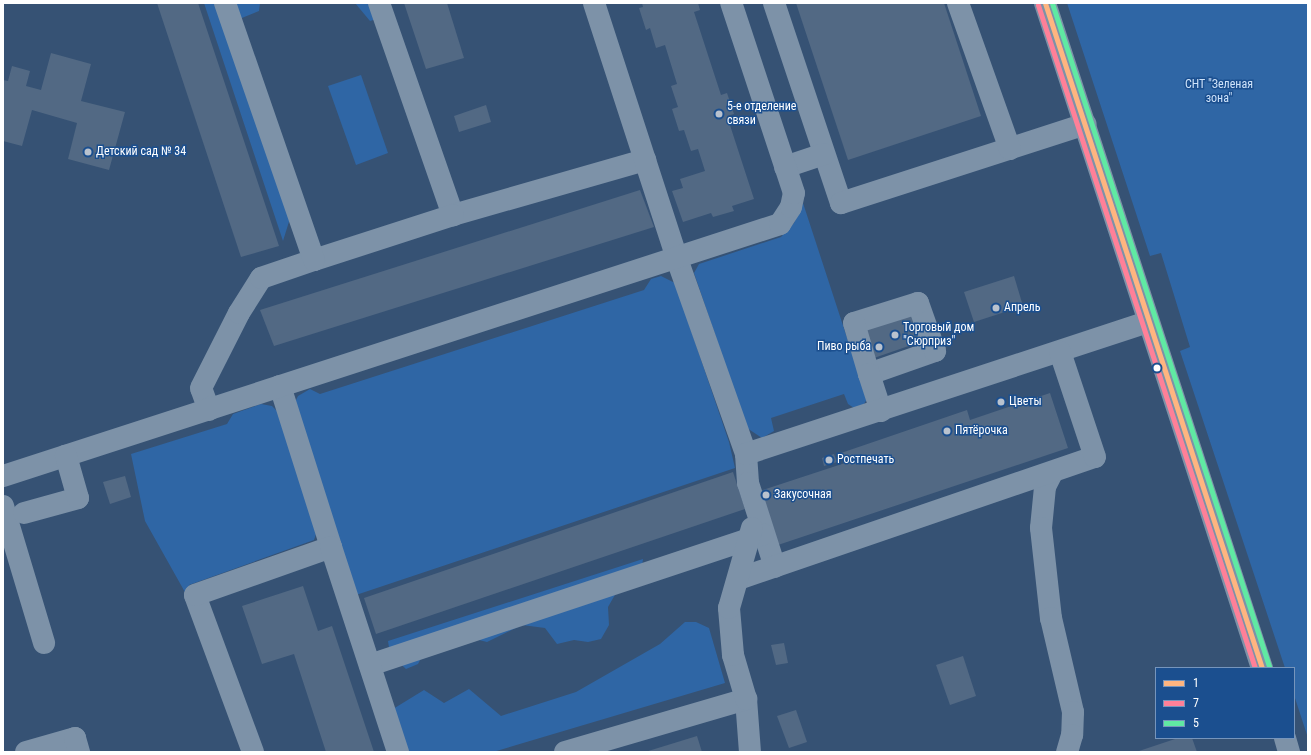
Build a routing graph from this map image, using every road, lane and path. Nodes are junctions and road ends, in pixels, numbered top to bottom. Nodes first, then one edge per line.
1 (225, 3) edge
2 (380, 3) edge
3 (594, 3) edge
4 (731, 3) edge
5 (774, 3) edge
6 (958, 3) edge
7 (1045, 3) edge
8 (1086, 124) junction
9 (1010, 149) junction
10 (824, 154) junction
11 (645, 160) junction
12 (785, 167) junction
13 (453, 215) junction
14 (678, 259) junction
15 (314, 260) junction
16 (1147, 322) junction
17 (1060, 352) junction
18 (869, 374) dead end
19 (280, 386) junction
20 (208, 410) junction
21 (881, 411) junction
22 (746, 454) junction
23 (66, 456) junction
24 (1052, 473) junction
25 (3, 476) edge
26 (3, 506) edge
27 (24, 513) dead end
28 (756, 536) junction
29 (331, 547) junction
30 (775, 567) junction
31 (738, 579) junction
32 (44, 643) dead end
33 (370, 665) junction
34 (1262, 667) edge
35 (746, 699) junction
36 (1285, 739) edge
37 (26, 752) edge
38 (79, 752) edge
39 (253, 752) edge
40 (398, 752) edge
41 (565, 752) edge
42 (750, 752) edge
43 (1067, 752) edge
44 (1290, 752) edge

1 - 15 street
2 - 13 street
3 - 11 street
4 - 12 street
5 - 10 street
6 - 9 street
7 - 8 street
8 - 9 street
8 - 16 street
9 - 10 street
10 - 12 street
11 - 13 street
11 - 14 street
12 - 14 street
13 - 15 street
14 - 19 street
14 - 22 street
15 - 20 street
16 - 17 street
16 - 34 street
17 - 21 street
17 - 24 street
18 - 21 street
19 - 20 street
19 - 29 street
20 - 23 street
21 - 22 street
22 - 28 street
23 - 25 street
23 - 27 street
24 - 30 street
24 - 43 street
26 - 32 street
28 - 30 street
28 - 31 street
28 - 33 street
29 - 33 street
29 - 39 street
30 - 31 street
31 - 35 street
33 - 40 street
35 - 41 street
35 - 42 street
36 - 44 street
37 - 38 street

